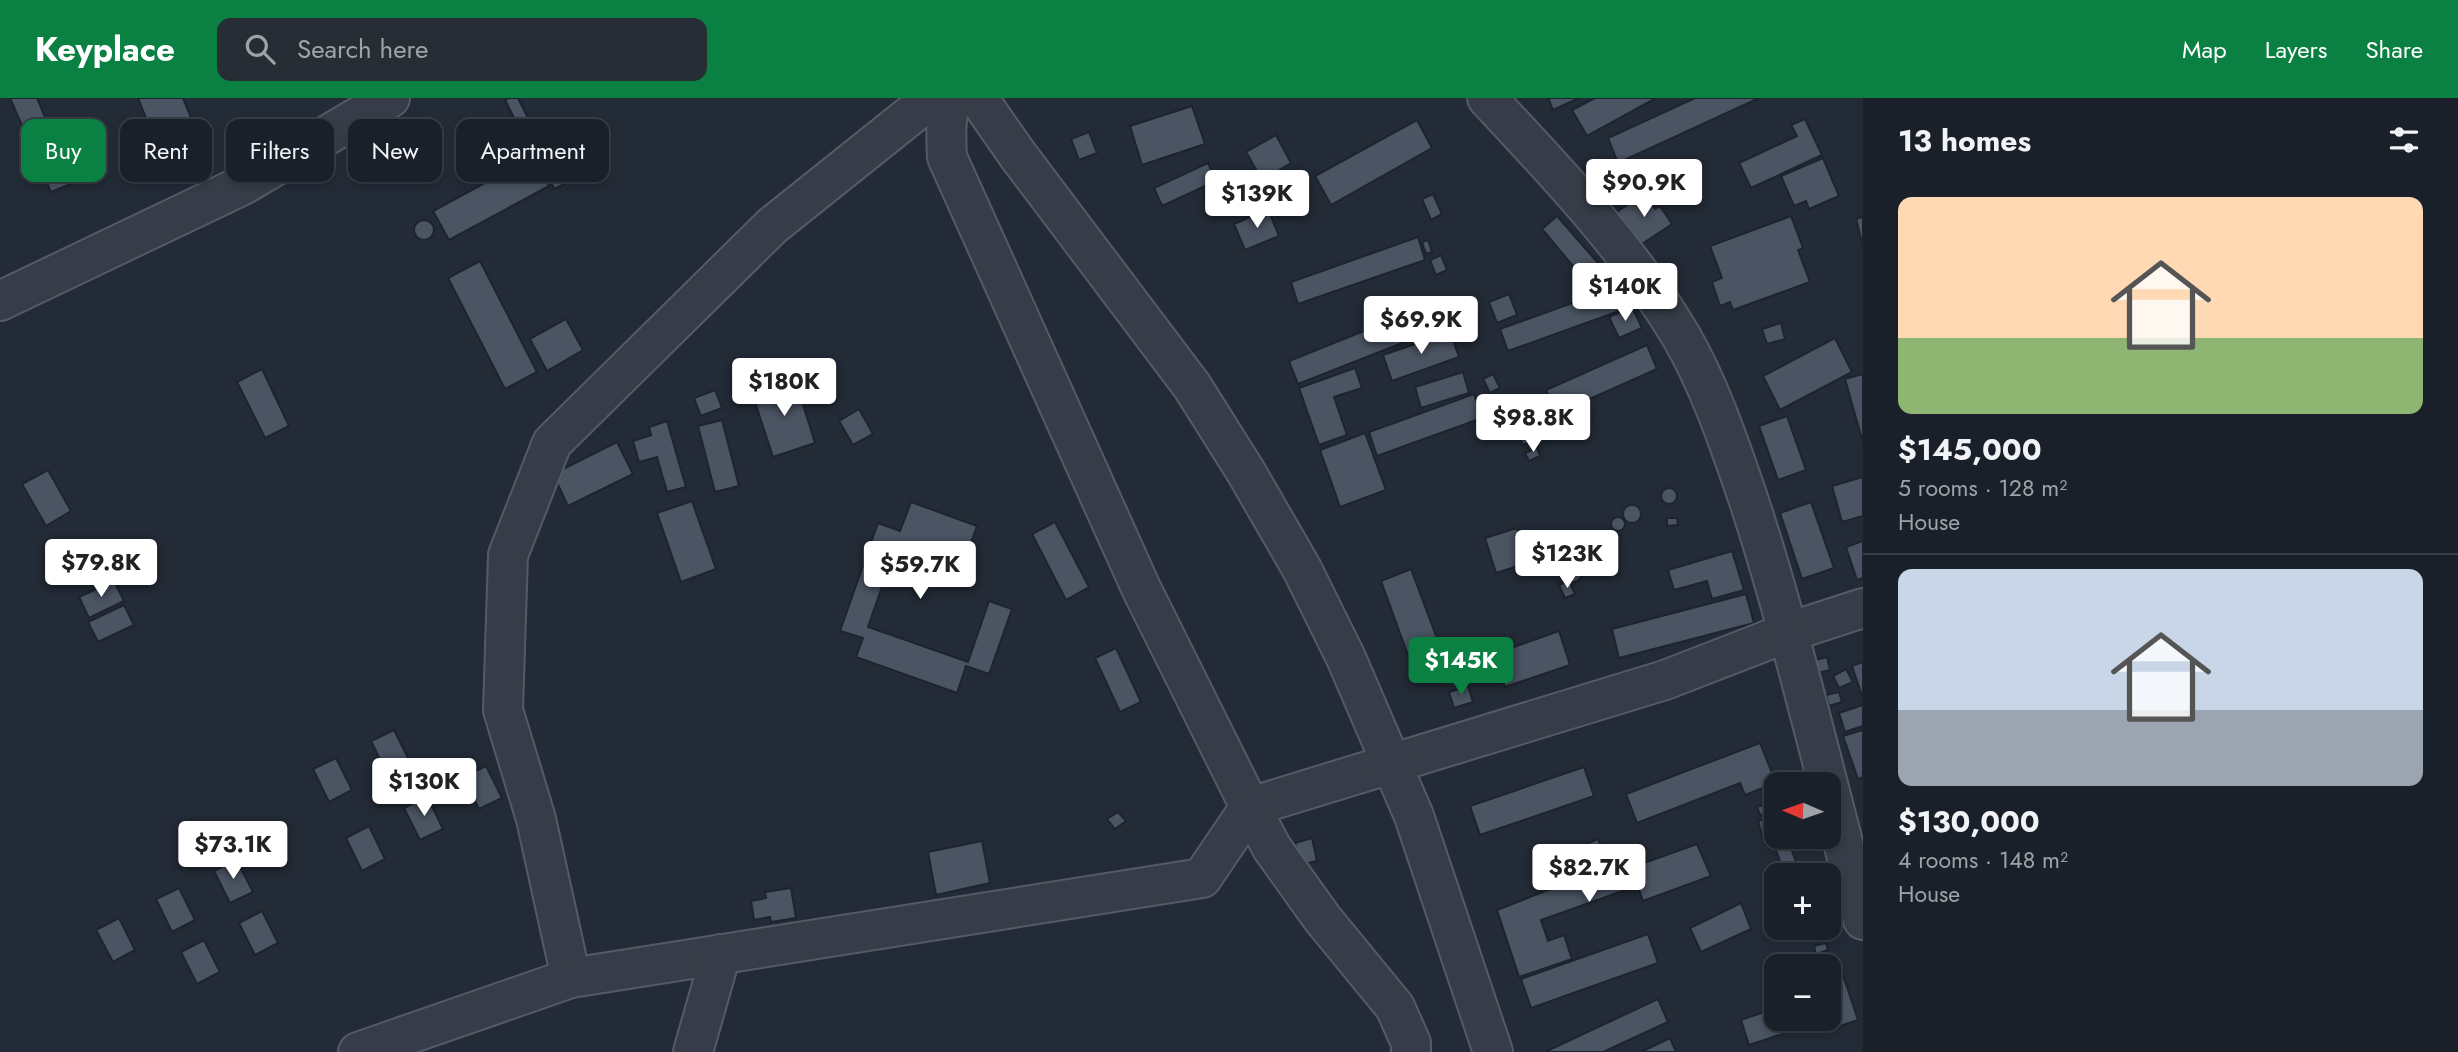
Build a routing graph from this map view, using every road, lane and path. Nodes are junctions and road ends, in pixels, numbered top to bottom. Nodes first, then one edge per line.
1 (390, 98) edge
2 (932, 98) edge
3 (952, 98) edge
4 (978, 98) edge
5 (1487, 98) edge
6 (0, 301) edge
7 (1863, 608) edge
8 (1789, 632) junction
9 (1392, 763) junction
10 (1824, 772) edge
11 (1250, 807) junction
12 (1841, 836) edge
13 (1863, 920) edge
14 (721, 954) junction
15 (571, 978) junction
16 (358, 1052) edge
17 (693, 1052) edge
18 (1410, 1052) edge
19 (1493, 1052) edge

1 - 6 street
2 - 15 street
3 - 11 street
4 - 9 street
5 - 8 street
7 - 8 street
8 - 9 street
8 - 10 street
9 - 11 street
9 - 19 street
11 - 14 street
11 - 18 street
12 - 13 street
14 - 15 street
14 - 17 street
15 - 16 street

